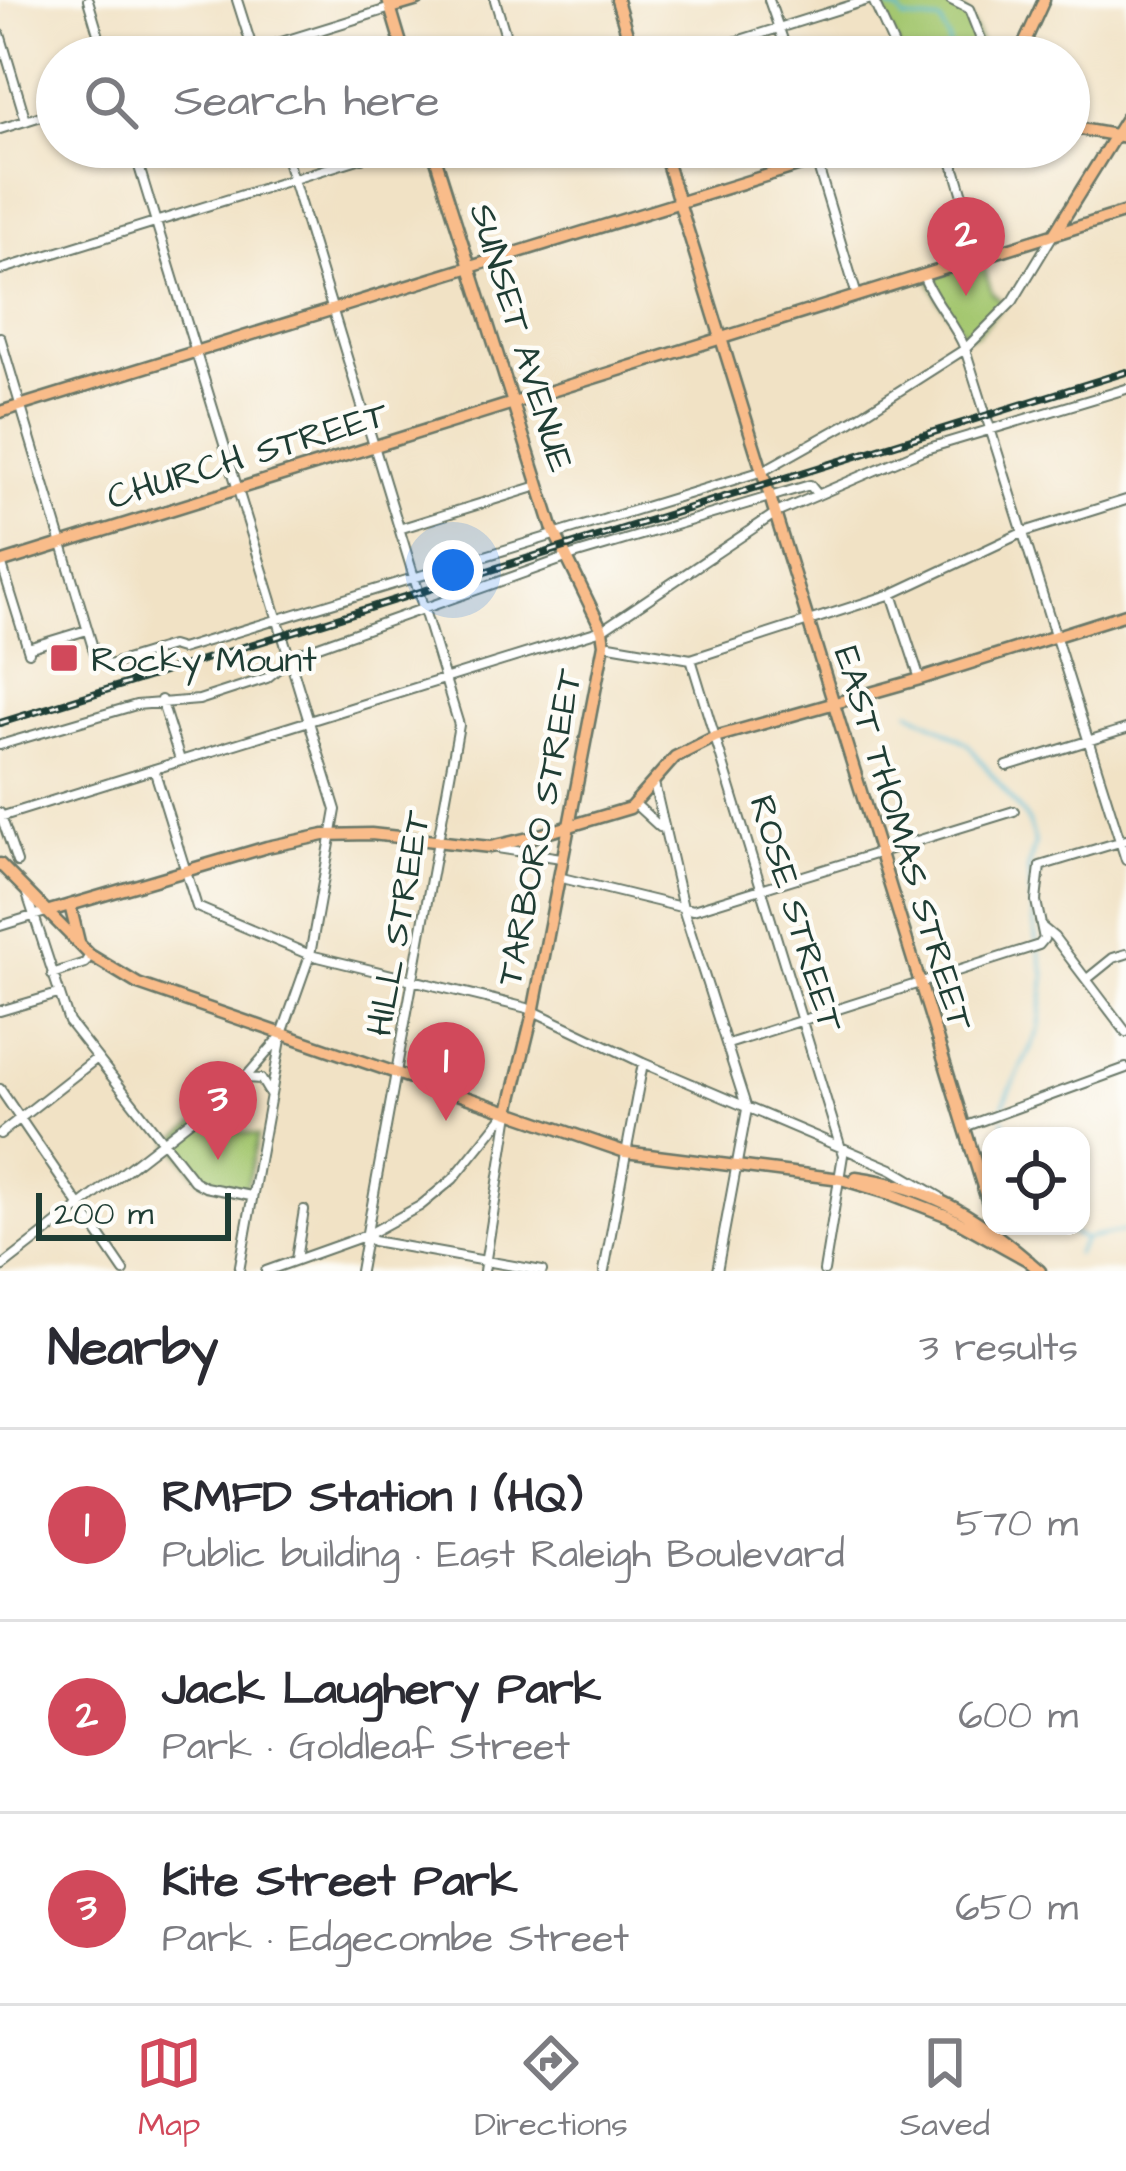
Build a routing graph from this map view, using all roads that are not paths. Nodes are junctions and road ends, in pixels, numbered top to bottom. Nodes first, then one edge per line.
1 (88, 0) edge
2 (237, 0) edge
3 (418, 0) edge
4 (495, 0) edge
5 (617, 0) edge
6 (769, 0) edge
7 (871, 0) edge
8 (951, 0) edge
9 (1044, 0) edge
10 (389, 4) edge
11 (779, 29) junction
12 (0, 34) edge
13 (99, 36) edge
14 (249, 36) edge
15 (303, 36) edge
16 (399, 36) edge
17 (506, 36) edge
18 (628, 36) edge
19 (756, 36) edge
20 (782, 36) edge
21 (889, 36) edge
22 (980, 36) edge
23 (1028, 36) edge
24 (36, 118) edge
25 (1126, 118) edge
26 (26, 121) junction
27 (0, 129) edge
28 (1090, 130) edge
29 (1121, 135) edge
30 (139, 168) edge
31 (289, 168) edge
32 (328, 168) edge
33 (439, 168) edge
34 (668, 168) edge
35 (780, 168) edge
36 (823, 168) edge
37 (954, 168) edge
38 (292, 179) junction
39 (679, 202) junction
40 (1126, 212) edge
41 (155, 223) junction
42 (1054, 234) junction
43 (981, 256) junction
44 (471, 267) junction
45 (0, 270) edge
46 (923, 275) junction
47 (857, 296) junction
48 (332, 310) junction
49 (0, 337) edge
50 (720, 339) junction
51 (965, 349) junction
52 (196, 352) junction
53 (1125, 392) edge
54 (512, 402) junction
55 (21, 406) junction
56 (0, 412) edge
57 (990, 429) junction
58 (376, 446) junction
59 (764, 476) junction
60 (538, 486) junction
61 (237, 488) junction
62 (770, 494) junction
63 (818, 494) junction
64 (1126, 500) edge
65 (776, 513) junction
66 (402, 529) junction
67 (1024, 532) junction
68 (557, 540) junction
69 (63, 542) junction
70 (564, 559) junction
71 (0, 562) edge
72 (418, 583) junction
73 (892, 593) junction
74 (424, 607) junction
75 (1126, 614) edge
76 (277, 618) junction
77 (806, 619) junction
78 (87, 630) junction
79 (602, 630) junction
80 (1055, 637) junction
81 (604, 644) junction
82 (691, 659) junction
83 (290, 662) junction
84 (446, 678) junction
85 (920, 679) junction
86 (161, 700) junction
87 (832, 704) junction
88 (308, 719) junction
89 (1126, 729) edge
90 (715, 737) junction
91 (1088, 741) junction
92 (0, 745) edge
93 (180, 760) junction
94 (1007, 766) dead end
95 (154, 769) junction
96 (654, 783) junction
97 (635, 804) junction
98 (1014, 811) dead end
99 (1, 816) edge
100 (567, 827) junction
101 (664, 832) junction
102 (333, 834) junction
103 (1123, 841) edge
104 (439, 842) junction
105 (490, 847) junction
106 (879, 852) junction
107 (561, 858) junction
108 (1126, 860) edge
109 (17, 862) dead end
110 (0, 864) edge
111 (185, 871) junction
112 (558, 877) junction
113 (762, 890) junction
114 (70, 904) junction
115 (683, 906) junction
116 (40, 914) junction
117 (0, 926) edge
118 (1041, 926) junction
119 (80, 945) junction
120 (1126, 954) edge
121 (90, 955) junction
122 (310, 955) junction
123 (52, 974) junction
124 (1087, 979) junction
125 (415, 980) junction
126 (919, 982) junction
127 (58, 994) junction
128 (0, 1011) edge
129 (533, 1013) junction
130 (804, 1019) junction
131 (1126, 1032) edge
132 (282, 1034) junction
133 (728, 1044) junction
134 (97, 1058) junction
135 (643, 1064) junction
136 (1126, 1068) edge
137 (397, 1073) junction
138 (245, 1078) junction
139 (0, 1089) edge
140 (271, 1096) junction
141 (747, 1108) junction
142 (509, 1111) junction
143 (20, 1118) junction
144 (964, 1127) junction
145 (0, 1134) edge
146 (163, 1141) junction
147 (841, 1147) junction
148 (626, 1152) junction
149 (737, 1165) junction
150 (841, 1179) junction
151 (982, 1189) edge
152 (251, 1196) junction
153 (946, 1202) junction
154 (80, 1206) junction
155 (982, 1208) edge
156 (304, 1210) dead end
157 (948, 1216) junction
158 (973, 1216) junction
159 (982, 1221) edge
160 (367, 1235) junction
161 (1002, 1235) edge
162 (296, 1259) junction
163 (1024, 1264) junction
164 (485, 1266) edge
165 (0, 1268) edge
166 (124, 1271) edge
167 (239, 1271) edge
168 (266, 1271) edge
169 (360, 1271) edge
170 (542, 1271) edge
171 (604, 1271) edge
172 (717, 1271) edge
173 (824, 1271) edge
174 (1040, 1271) edge

1 - 13 street
2 - 14 street
3 - 10 main road
4 - 17 street
5 - 18 main road
6 - 11 street
7 - 11 street
7 - 21 street
8 - 22 street
9 - 23 main road
10 - 15 street
10 - 16 main road
11 - 19 street
11 - 20 street
12 - 26 street
24 - 26 street
25 - 29 main road
26 - 27 street
28 - 29 main road
29 - 42 main road
30 - 41 street
31 - 38 street, HILL STREET
32 - 38 street
33 - 44 main road, SUNSET AVENUE
34 - 39 main road, EAST THOMAS STREET
35 - 39 main road
36 - 47 street
37 - 43 street
38 - 41 street
38 - 48 street, HILL STREET
39 - 44 main road
39 - 50 main road, EAST THOMAS STREET
40 - 42 main road, CHURCH STREET
41 - 45 street
41 - 52 street
42 - 43 main road, CHURCH STREET
42 - 51 street
43 - 46 main road, CHURCH STREET
44 - 48 main road
44 - 54 main road, SUNSET AVENUE
46 - 47 main road, CHURCH STREET
46 - 51 street
47 - 50 main road, CHURCH STREET
48 - 52 main road
48 - 58 street, HILL STREET
49 - 55 street
50 - 54 main road, CHURCH STREET
50 - 59 main road, EAST THOMAS STREET
51 - 57 street
51 - 59 street
52 - 55 main road
52 - 61 street
53 - 57 street
54 - 58 main road, CHURCH STREET
54 - 60 main road, SUNSET AVENUE
55 - 56 main road
55 - 69 street
57 - 63 street
57 - 67 street
58 - 61 main road, CHURCH STREET
58 - 66 street, HILL STREET
59 - 62 main road, EAST THOMAS STREET
59 - 68 street
60 - 66 street
60 - 68 main road, SUNSET AVENUE
61 - 69 main road, CHURCH STREET
61 - 76 street
62 - 63 street
62 - 65 main road, EAST THOMAS STREET
62 - 70 street
63 - 65 street
64 - 67 street
65 - 77 main road, EAST THOMAS STREET
65 - 79 street
66 - 72 street, HILL STREET
67 - 73 street
67 - 80 street
68 - 70 main road, TARBORO STREET
68 - 72 street
69 - 71 main road, CHURCH STREET
69 - 78 street
70 - 74 street
70 - 79 main road, TARBORO STREET
71 - 78 street
72 - 74 street, HILL STREET
72 - 76 street
73 - 77 street
73 - 85 street
74 - 83 street
74 - 84 street, HILL STREET
75 - 80 main road
76 - 78 street
76 - 83 street
77 - 82 street
77 - 87 main road, EAST THOMAS STREET
79 - 81 main road, TARBORO STREET
79 - 84 street
80 - 85 main road
80 - 91 street
81 - 82 street
81 - 100 main road, TARBORO STREET
82 - 90 street, ROSE STREET
83 - 86 street
83 - 88 street
84 - 88 street
84 - 104 street, HILL STREET
85 - 87 main road
86 - 92 street
86 - 93 street
87 - 90 main road
87 - 106 main road, EAST THOMAS STREET
88 - 93 street
88 - 102 street
89 - 91 street
90 - 96 main road
90 - 113 street, ROSE STREET
91 - 94 street
91 - 103 street
93 - 95 street
95 - 99 street
95 - 111 street
96 - 97 main road
96 - 101 street
97 - 100 main road
97 - 101 street
98 - 106 street
99 - 109 street
100 - 105 main road
100 - 107 main road, TARBORO STREET
101 - 115 street
102 - 104 main road
102 - 111 main road
102 - 122 street
103 - 108 street
103 - 118 street
104 - 105 main road
104 - 125 street, HILL STREET
105 - 107 street
106 - 113 street
106 - 126 main road, EAST THOMAS STREET
107 - 112 main road, TARBORO STREET
110 - 116 main road
111 - 114 main road
111 - 122 street
112 - 115 street
112 - 129 main road, TARBORO STREET
113 - 115 street
113 - 130 street, ROSE STREET
114 - 116 main road
114 - 119 main road
115 - 133 street
116 - 117 street
116 - 119 main road
116 - 123 street
118 - 124 street
118 - 126 street
119 - 121 main road
120 - 124 street
121 - 123 street
121 - 132 main road
122 - 125 street
122 - 132 street
123 - 127 street
124 - 131 street
125 - 129 street
125 - 137 street, HILL STREET
126 - 130 street
126 - 144 main road, EAST THOMAS STREET
127 - 128 street
127 - 134 street
129 - 135 street
129 - 142 main road, TARBORO STREET
130 - 133 street
130 - 147 street, ROSE STREET
132 - 137 main road
132 - 138 street
132 - 140 street
133 - 141 street
134 - 143 street
134 - 146 street
135 - 141 street
135 - 148 street
136 - 144 street
137 - 142 main road
137 - 160 street, HILL STREET
138 - 140 street
138 - 146 street
139 - 143 street
140 - 152 street
141 - 147 street
141 - 149 street
142 - 148 main road
142 - 160 street
142 - 164 street, TARBORO STREET
143 - 145 street
143 - 154 street
144 - 151 main road, EAST THOMAS STREET
146 - 152 street
146 - 154 street
147 - 150 street, ROSE STREET
147 - 153 street
148 - 149 main road
148 - 171 street
149 - 150 main road
149 - 172 street
150 - 153 main road
150 - 157 main road
150 - 173 street, ROSE STREET
152 - 167 street
153 - 158 main road
154 - 165 street
154 - 166 street
155 - 158 main road
156 - 162 street
157 - 158 main road
157 - 163 main road
158 - 159 main road
160 - 162 street
160 - 164 street
160 - 169 street, HILL STREET
161 - 163 main road
162 - 168 street
163 - 174 main road
164 - 170 street

